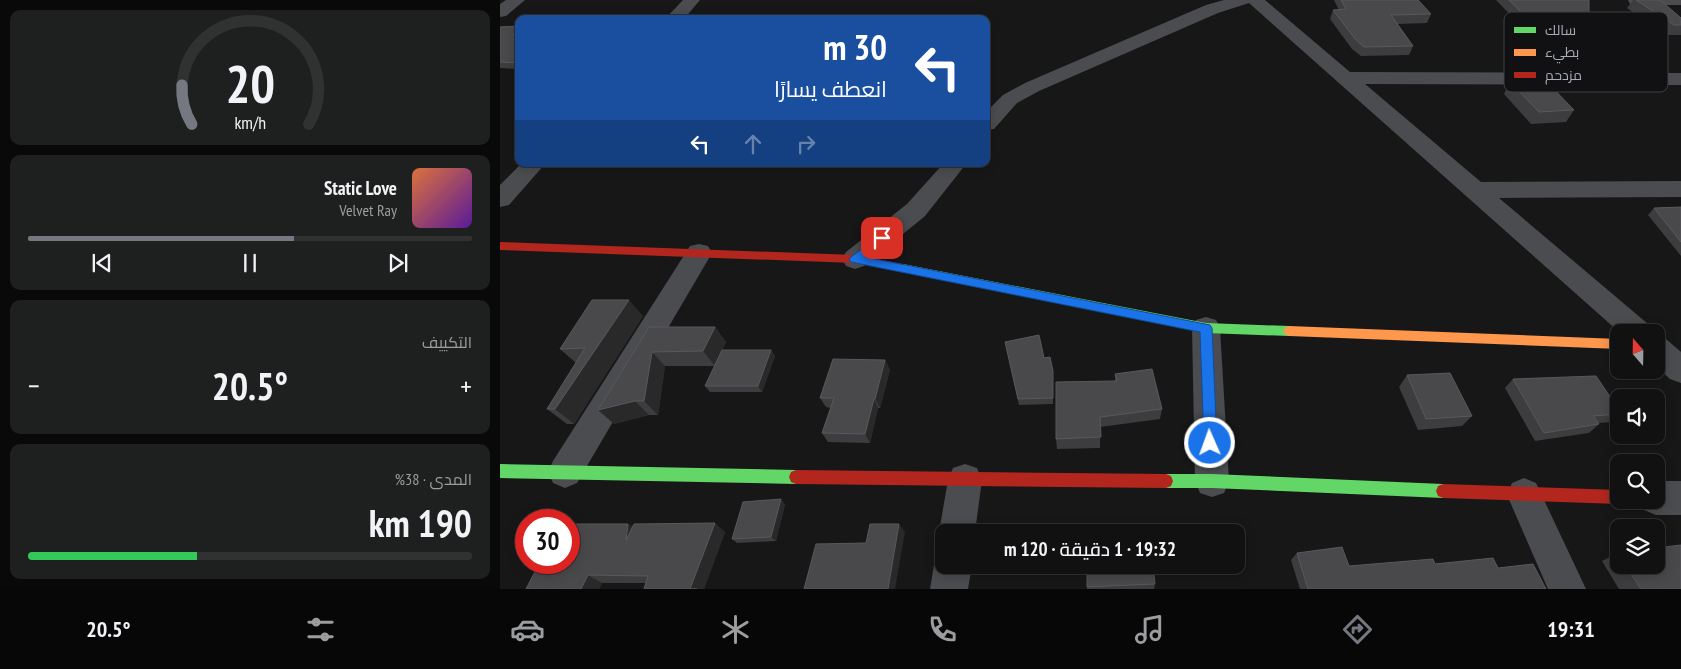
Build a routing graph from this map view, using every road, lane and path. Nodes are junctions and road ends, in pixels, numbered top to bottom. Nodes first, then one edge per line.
1 (517, 0) edge
2 (692, 0) edge
3 (1242, 0) edge
4 (1255, 0) edge
5 (1636, 0) edge
6 (1654, 0) edge
7 (1681, 0) edge
8 (500, 12) edge
9 (678, 15) edge
10 (1674, 17) edge
11 (1347, 78) junction
12 (1504, 78) edge
13 (1668, 79) edge
14 (1681, 79) edge
15 (990, 120) edge
16 (531, 167) edge
17 (952, 167) edge
18 (1475, 190) junction
19 (1681, 190) edge
20 (500, 199) edge
21 (500, 246) edge
22 (699, 253) junction
23 (855, 260) junction
24 (1629, 324) edge
25 (1206, 328) junction
26 (1610, 344) edge
27 (1681, 345) edge
28 (1665, 346) edge
29 (1665, 355) edge
30 (1681, 370) edge
31 (500, 471) edge
32 (565, 472) junction
33 (964, 480) junction
34 (1212, 481) junction
35 (1524, 495) junction
36 (1610, 497) edge
37 (1665, 498) edge
38 (1681, 498) edge
39 (958, 524) edge
40 (952, 574) edge
41 (949, 589) edge
42 (1567, 589) edge

1 - 8 street
2 - 9 street
3 - 15 street
4 - 11 street
5 - 6 street
6 - 7 street
6 - 10 street
11 - 12 street
11 - 18 street
13 - 14 street
16 - 20 street
17 - 23 street
18 - 19 street
18 - 24 street
21 - 22 street
22 - 23 street
22 - 32 street
23 - 25 street
25 - 26 street
25 - 34 street
27 - 28 street
29 - 30 street
31 - 32 street
32 - 33 street
33 - 34 street
33 - 39 street
34 - 35 street
35 - 36 street
35 - 42 street
37 - 38 street
40 - 41 street

